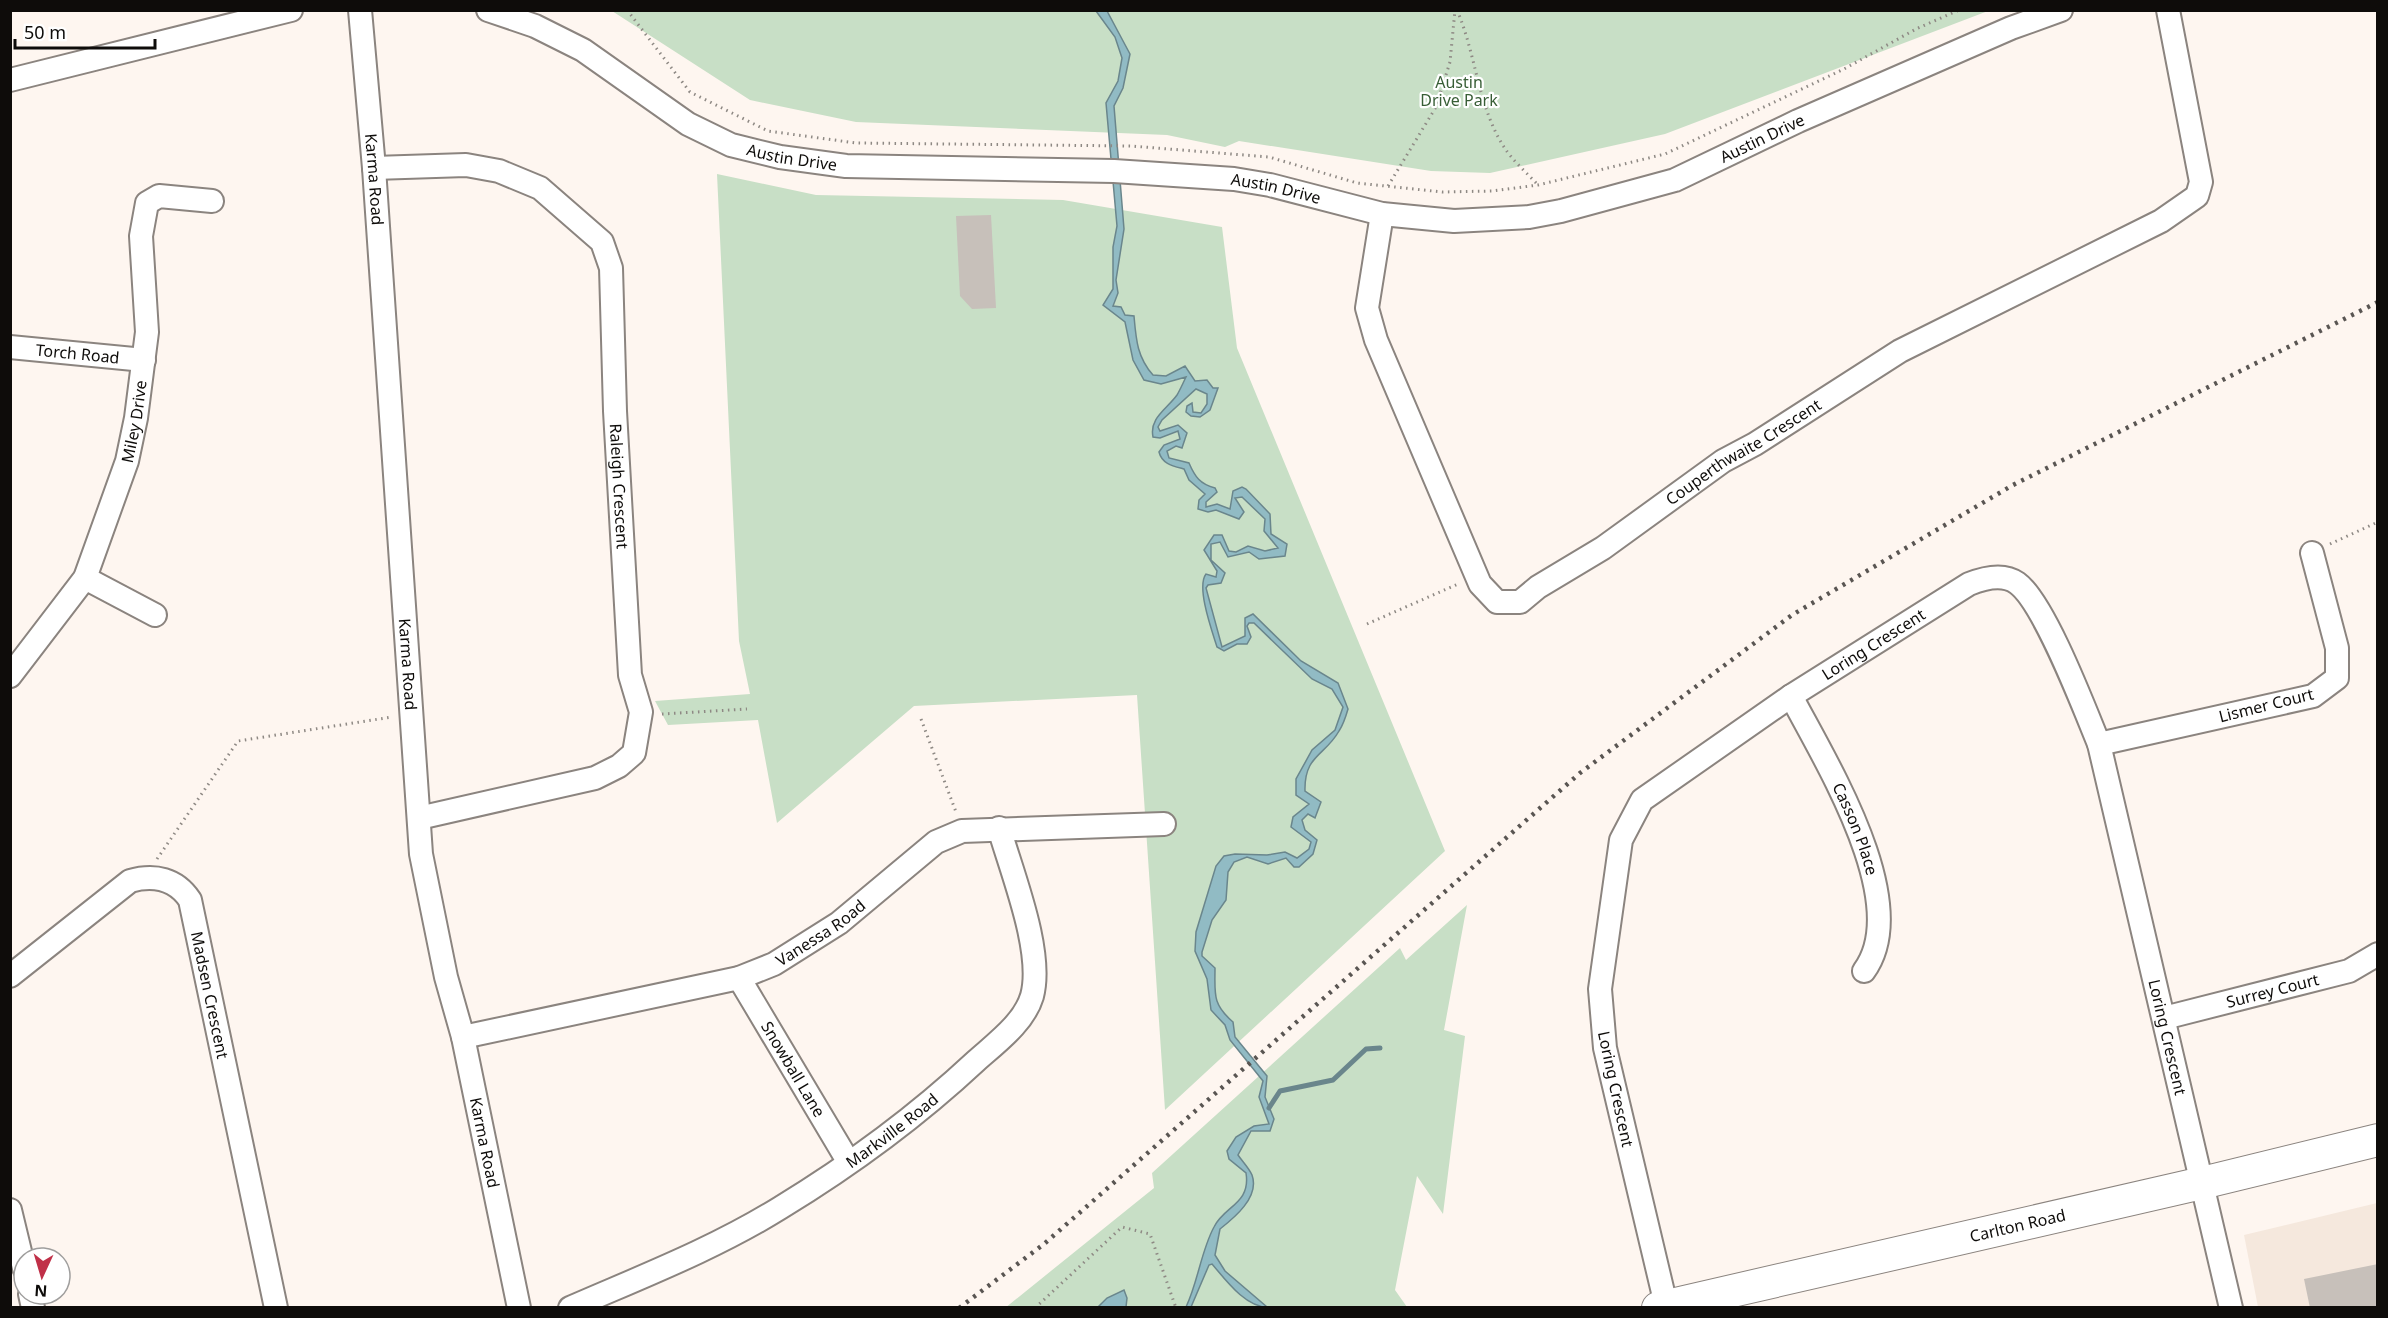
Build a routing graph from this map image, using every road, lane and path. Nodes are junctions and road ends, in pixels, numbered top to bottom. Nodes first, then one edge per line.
1 (291, 10) edge
2 (360, 10) edge
3 (488, 10) edge
4 (627, 10) edge
5 (1456, 10) edge
6 (1959, 10) edge
7 (2061, 10) edge
8 (2168, 10) edge
9 (10, 80) edge
10 (374, 168) junction
11 (1538, 184) junction
12 (1388, 186) junction
13 (212, 201) dead end
14 (1382, 214) junction
15 (10, 347) edge
16 (144, 360) junction
17 (2378, 522) edge
18 (2312, 553) joint
19 (1476, 576) junction
20 (85, 578) junction
21 (155, 615) dead end
22 (1367, 624) dead end
23 (10, 676) edge
24 (1791, 696) junction
25 (747, 710) dead end
26 (411, 714) junction
27 (640, 715) junction
28 (921, 719) dead end
29 (2099, 744) junction
30 (418, 818) junction
31 (1164, 824) dead end
32 (999, 828) junction
33 (962, 831) junction
34 (145, 877) junction
35 (2378, 954) edge
36 (1864, 971) dead end
37 (10, 976) edge
38 (740, 978) junction
39 (2164, 1018) junction
40 (463, 1037) junction
41 (2378, 1140) edge
42 (848, 1161) junction
43 (2202, 1183) junction
44 (10, 1210) edge
45 (19, 1246) edge
46 (1662, 1306) edge
47 (276, 1308) edge
48 (519, 1308) edge
49 (570, 1308) edge
50 (1035, 1308) edge
51 (1176, 1308) edge
52 (2231, 1308) edge

1 - 9 street
2 - 10 street, Karma Road
3 - 14 street, Austin Drive
4 - 12 path
5 - 11 path
5 - 12 path
6 - 11 path
7 - 14 street, Austin Drive
8 - 19 street, Couperthwaite Crescent
10 - 26 street, Karma Road
10 - 27 street, Raleigh Crescent
11 - 12 path
13 - 16 street, Miley Drive
14 - 19 street, Couperthwaite Crescent
15 - 16 street, Torch Road
16 - 20 street, Miley Drive
17 - 18 path
18 - 29 street, Lismer Court
19 - 22 path
20 - 21 street
20 - 23 street, Miley Drive
24 - 29 street, Loring Crescent
24 - 36 street, Casson Place
24 - 46 street, Loring Crescent
25 - 27 path
26 - 30 street, Karma Road
26 - 34 path
27 - 30 street, Raleigh Crescent
28 - 33 path
29 - 39 street, Loring Crescent
30 - 40 street, Karma Road
31 - 32 street, Vanessa Road
32 - 33 street, Vanessa Road
32 - 42 street, Markville Road
33 - 38 street, Vanessa Road
34 - 37 street
34 - 47 street, Madsen Crescent
35 - 39 street, Surrey Court
38 - 40 street, Vanessa Road
38 - 42 street, Snowball Lane
39 - 43 street, Loring Crescent
40 - 48 street, Karma Road
41 - 43 street, Carlton Road
42 - 49 street, Markville Road
43 - 46 street, Carlton Road
43 - 52 street, Loring Crescent
44 - 45 street
50 - 51 path

